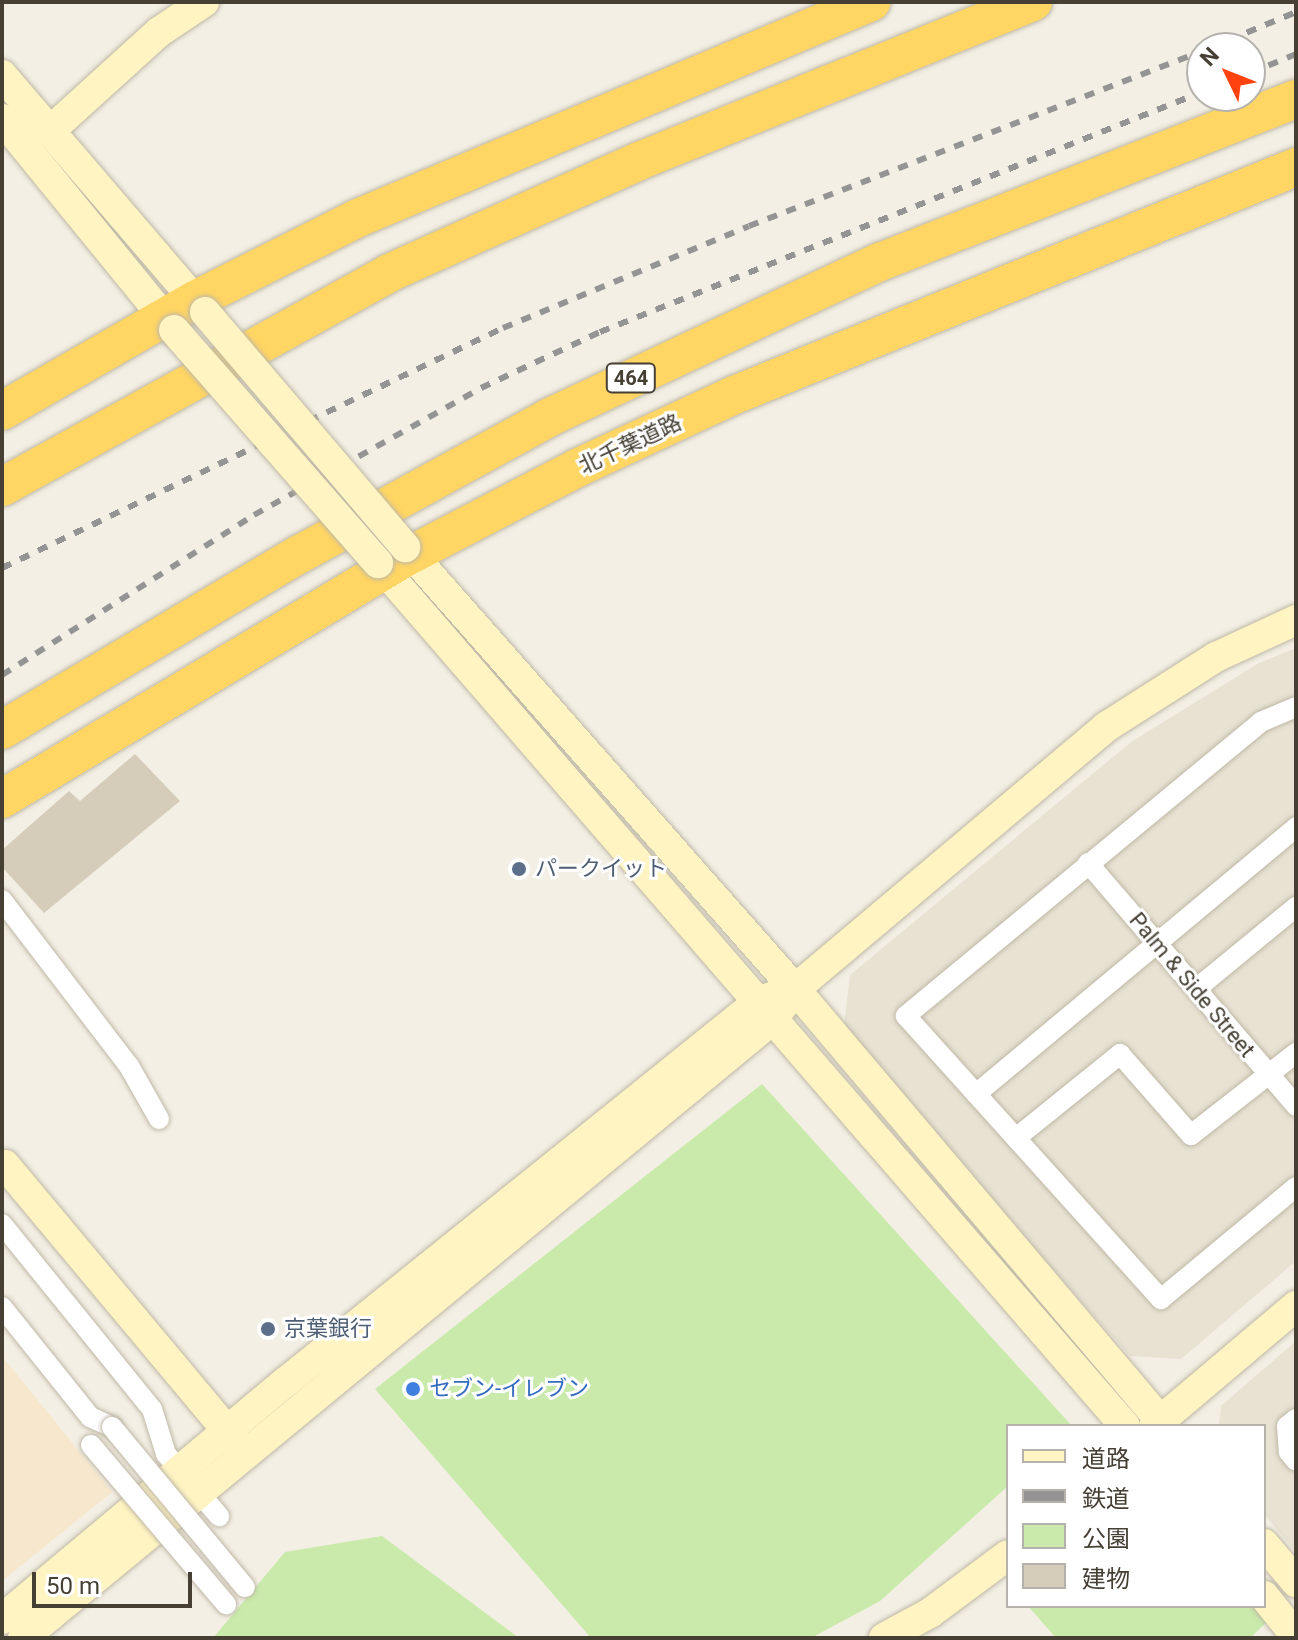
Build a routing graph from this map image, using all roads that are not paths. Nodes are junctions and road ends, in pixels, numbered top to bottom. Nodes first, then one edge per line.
1 (204, 2) edge
2 (871, 2) edge
3 (1033, 2) edge
4 (2, 75) edge
5 (1296, 99) edge
6 (2, 119) edge
7 (51, 130) junction
8 (1296, 167) edge
9 (185, 315) junction
10 (2, 411) edge
11 (2, 487) edge
12 (395, 559) junction
13 (1296, 620) edge
14 (1296, 707) edge
15 (2, 730) edge
16 (2, 799) edge
17 (1296, 827) edge
18 (1088, 863) junction
19 (2, 900) edge
20 (1296, 907) edge
21 (1157, 944) junction
22 (795, 989) junction
23 (1196, 989) junction
24 (765, 1011) junction
25 (1296, 1053) edge
26 (1270, 1076) junction
27 (976, 1094) junction
28 (1296, 1106) edge
29 (159, 1119) dead end
30 (1016, 1138) junction
31 (5, 1165) dead end
32 (1296, 1187) edge
33 (2, 1224) edge
34 (1296, 1306) edge
35 (2, 1307) edge
36 (90, 1417) junction
37 (1296, 1419) edge
38 (1123, 1424) edge
39 (1159, 1424) edge
40 (227, 1430) junction
41 (246, 1454) junction
42 (1296, 1461) edge
43 (179, 1470) junction
44 (199, 1493) junction
45 (219, 1516) dead end
46 (1266, 1546) edge
47 (1006, 1556) edge
48 (1296, 1582) edge
49 (1266, 1598) edge
50 (2, 1619) edge
51 (1296, 1636) edge
52 (23, 1638) edge
53 (884, 1638) edge

1 - 7 street
2 - 9 highway
3 - 11 highway
4 - 7 street
5 - 15 highway, 464
6 - 9 street
7 - 9 street
8 - 12 highway, 北千葉道路
9 - 10 highway
9 - 12 street, bridge
12 - 16 highway, 北千葉道路
12 - 22 street
12 - 24 street
13 - 22 street
14 - 18 street
17 - 21 street
18 - 21 street, Palm & Side Street
18 - 27 street
19 - 29 street
20 - 23 street
21 - 23 street, Palm & Side Street
21 - 27 street
22 - 24 street
22 - 39 street
23 - 26 street, Palm & Side Street
24 - 38 street
24 - 40 street
24 - 41 street
25 - 26 street
26 - 28 street, Palm & Side Street
26 - 30 street
27 - 30 street
30 - 32 street
31 - 40 street
33 - 43 street
34 - 39 street
35 - 36 street
36 - 36 street, bridge
37 - 42 street
40 - 41 street
40 - 43 street
41 - 44 street
43 - 44 street
43 - 50 street
44 - 45 street
44 - 52 street
46 - 48 street
47 - 53 street
49 - 51 street

